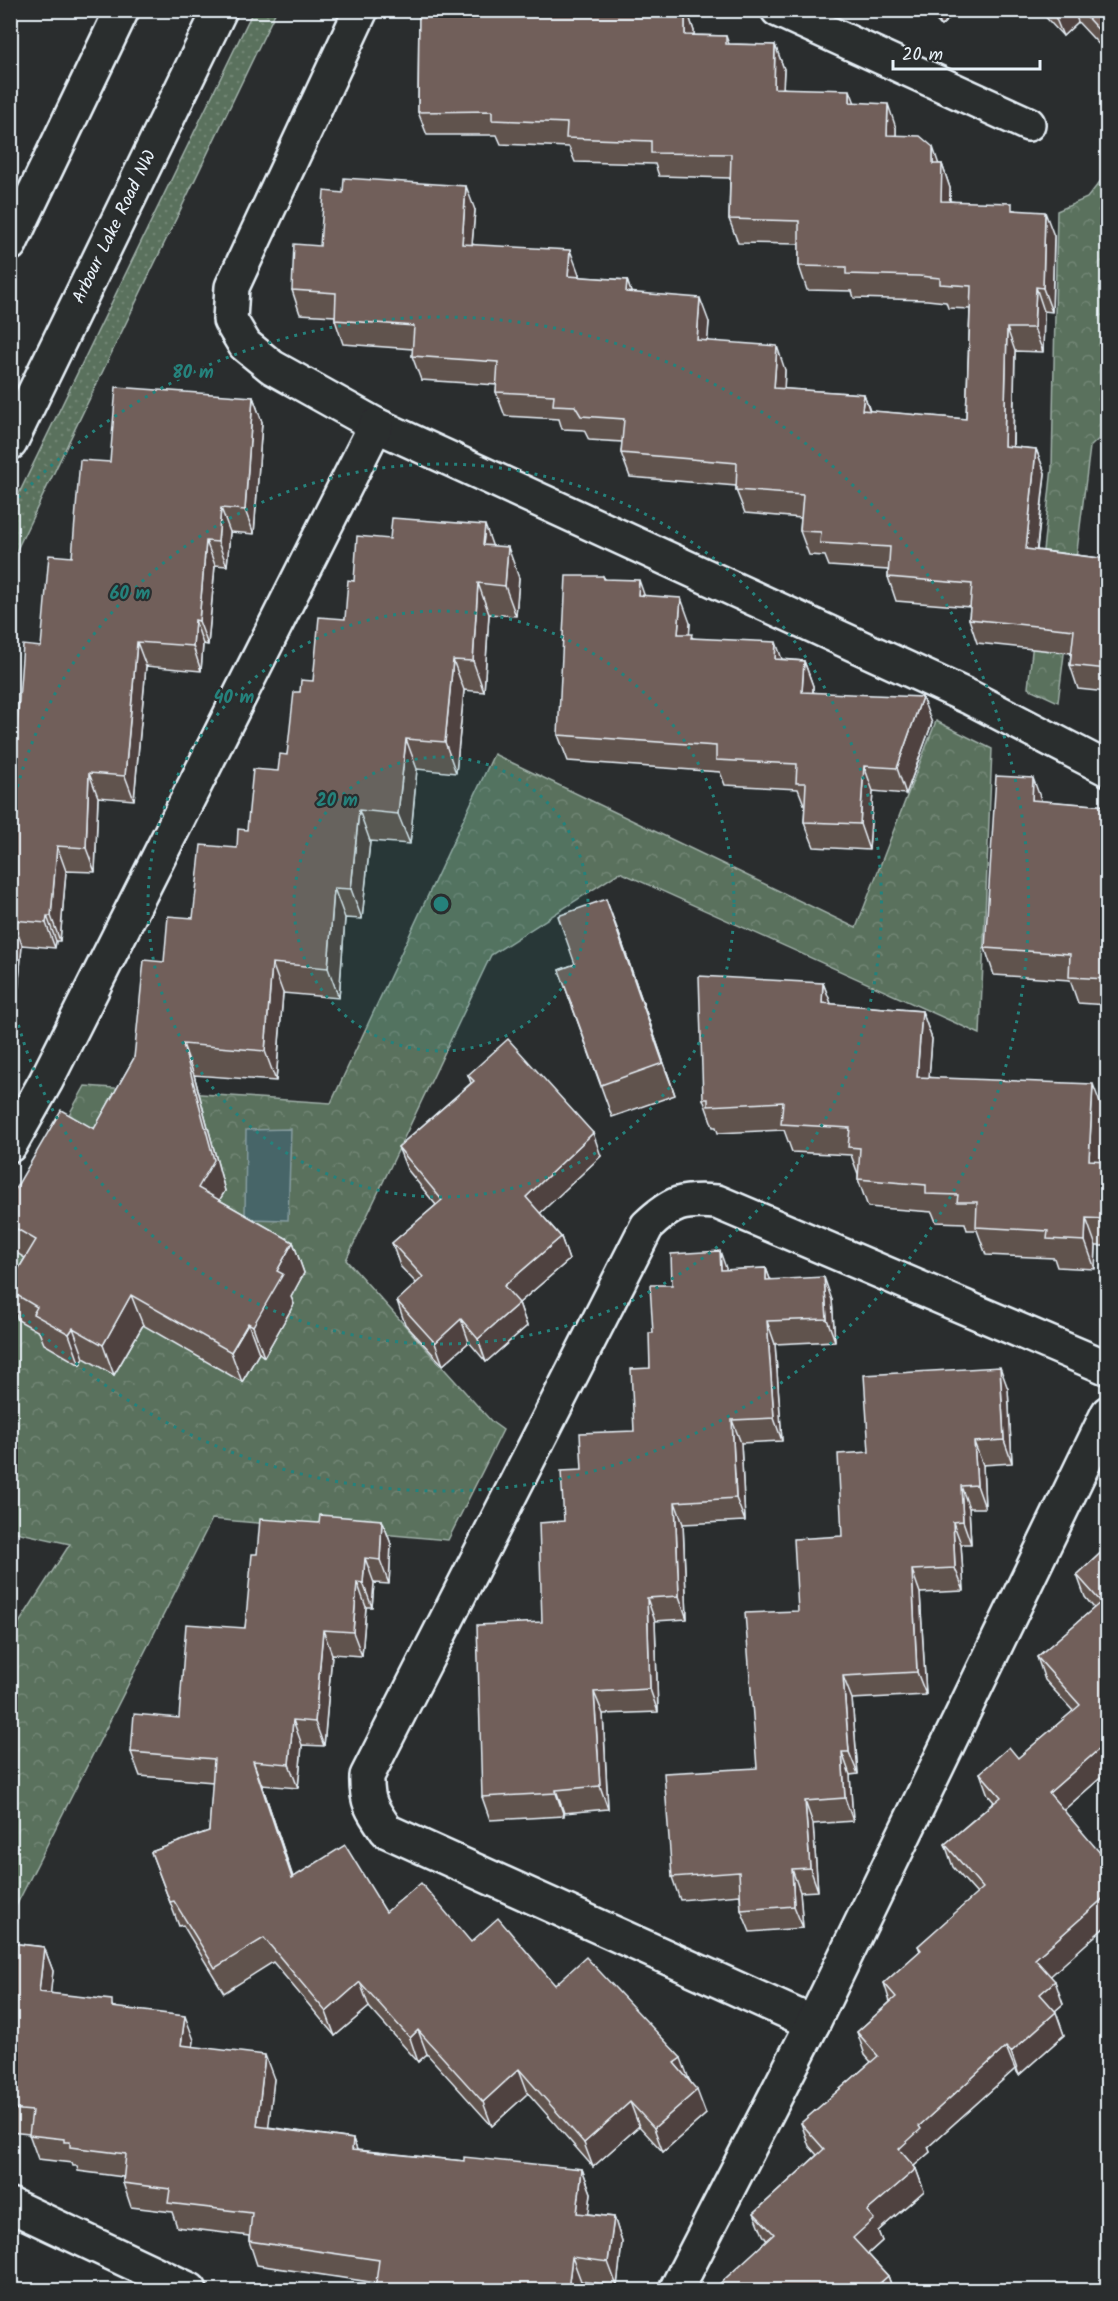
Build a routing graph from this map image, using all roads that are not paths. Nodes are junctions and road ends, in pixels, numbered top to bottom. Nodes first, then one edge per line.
1 (122, 10) edge
2 (220, 10) edge
3 (361, 10) edge
4 (778, 10) edge
5 (1028, 124) dead end
6 (10, 244) edge
7 (376, 425) junction
8 (10, 443) edge
9 (1107, 769) edge
10 (10, 1145) edge
11 (1107, 1368) edge
12 (1107, 1413) edge
13 (813, 2023) junction
14 (10, 2205) edge
15 (190, 2290) edge
16 (676, 2290) edge

1 - 6 street
2 - 8 street, Arbour Lake Road NW
3 - 7 street
4 - 5 street
7 - 9 street
7 - 10 street
11 - 13 street
12 - 13 street
13 - 16 street
14 - 15 street

